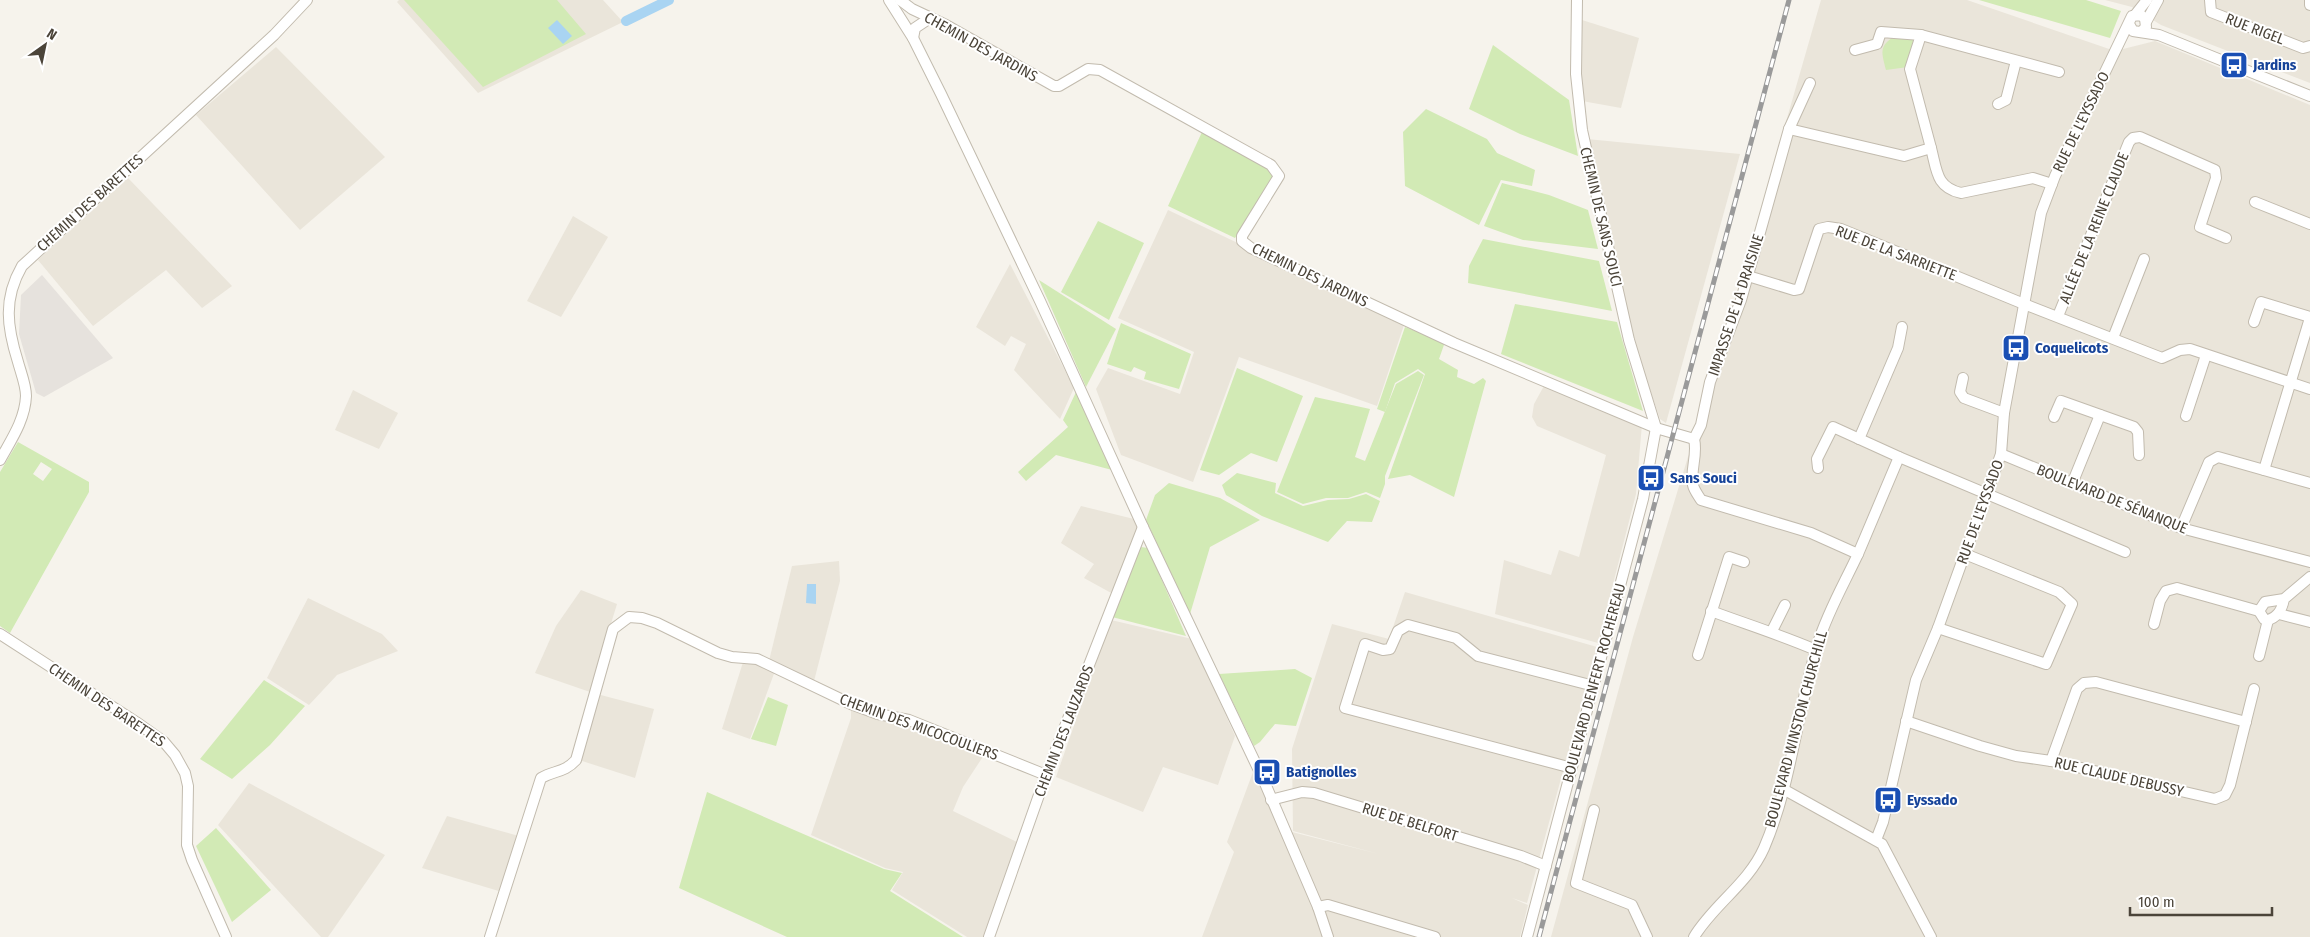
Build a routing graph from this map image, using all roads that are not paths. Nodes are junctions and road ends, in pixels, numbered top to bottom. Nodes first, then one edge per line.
1 (307, 0) edge
2 (889, 0) edge
3 (900, 0) edge
4 (1577, 0) edge
5 (2147, 0) edge
6 (2158, 0) edge
7 (2210, 0) edge
8 (2310, 0) edge
9 (2310, 5) edge
10 (930, 18) junction
11 (2139, 27) junction
12 (1921, 35) junction
13 (913, 38) junction
14 (2310, 46) edge
15 (1855, 50) dead end
16 (2016, 61) junction
17 (2059, 72) dead end
18 (1810, 83) dead end
19 (2310, 96) edge
20 (1998, 104) dead end
21 (1789, 129) junction
22 (1931, 148) junction
23 (2052, 184) junction
24 (2255, 202) dead end
25 (2310, 224) edge
26 (2226, 238) dead end
27 (2144, 259) dead end
28 (1748, 276) junction
29 (2024, 304) junction
30 (2058, 316) junction
31 (2310, 317) edge
32 (2254, 322) dead end
33 (1902, 327) dead end
34 (2112, 338) junction
35 (2206, 355) junction
36 (1963, 378) dead end
37 (2289, 382) junction
38 (2310, 389) edge
39 (2004, 413) junction
40 (2100, 416) junction
41 (2186, 416) dead end
42 (2054, 417) dead end
43 (1656, 428) junction
44 (1694, 439) junction
45 (1859, 439) junction
46 (2001, 454) junction
47 (2138, 456) dead end
48 (1899, 458) junction
49 (0, 460) edge
50 (1818, 468) dead end
51 (2264, 470) junction
52 (2310, 483) edge
53 (2072, 484) junction
54 (1987, 493) junction
55 (1143, 527) junction
56 (2181, 528) junction
57 (2124, 552) dead end
58 (1858, 554) junction
59 (1965, 554) junction
60 (1744, 562) dead end
61 (2310, 562) edge
62 (2310, 577) edge
63 (2284, 600) junction
64 (1785, 605) dead end
65 (1711, 611) junction
66 (2259, 611) junction
67 (2279, 614) junction
68 (2268, 620) junction
69 (2310, 622) edge
70 (2154, 624) dead end
71 (1938, 628) junction
72 (1772, 631) junction
73 (0, 634) edge
74 (1816, 650) junction
75 (1698, 655) dead end
76 (2259, 656) dead end
77 (1594, 686) junction
78 (2254, 688) dead end
79 (1906, 721) junction
80 (2246, 722) junction
81 (2051, 761) junction
82 (1572, 768) junction
83 (1046, 775) junction
84 (1783, 789) junction
85 (1271, 800) junction
86 (1594, 810) dead end
87 (1876, 840) junction
88 (1546, 866) junction
89 (1318, 907) junction
90 (226, 937) edge
91 (490, 937) edge
92 (989, 937) edge
93 (1328, 937) edge
94 (1435, 937) edge
95 (1527, 937) edge
96 (1646, 937) edge
97 (1694, 937) edge
98 (1932, 937) edge

1 - 49 street, CHEMIN DES BARETTES
2 - 13 street
3 - 10 street, CHEMIN DES JARDINS
4 - 43 street, CHEMIN DE SANS SOUCI
5 - 11 street
6 - 11 street
7 - 14 street, RUE RIGEL
8 - 9 street
10 - 13 street
10 - 43 street, CHEMIN DES JARDINS
11 - 19 street
11 - 23 street, RUE DE L'EYSSADO
12 - 15 street
12 - 16 street
12 - 22 street
13 - 55 street
16 - 17 street
16 - 20 street
18 - 21 street, IMPASSE DE LA DRAISINE
21 - 22 street
21 - 28 street, IMPASSE DE LA DRAISINE
22 - 23 street
23 - 29 street, RUE DE L'EYSSADO
24 - 25 street
26 - 30 street, ALLÉE DE LA REINE CLAUDE
27 - 34 street
28 - 29 street, RUE DE LA SARRIETTE
28 - 44 street, IMPASSE DE LA DRAISINE
29 - 30 street
29 - 39 street, RUE DE L'EYSSADO
30 - 34 street
31 - 32 street
31 - 37 street
33 - 45 street
34 - 35 street
35 - 37 street
35 - 41 street
36 - 39 street
37 - 38 street
37 - 51 street
39 - 46 street, RUE DE L'EYSSADO
40 - 42 street
40 - 47 street
40 - 53 street
43 - 44 street
43 - 77 street, BOULEVARD DENFERT ROCHEREAU
44 - 58 street
45 - 48 street
45 - 50 street
46 - 53 street, BOULEVARD DE SÉNANQUE
46 - 54 street, RUE DE L'EYSSADO
48 - 54 street
48 - 58 street, BOULEVARD WINSTON CHURCHILL
51 - 52 street
51 - 56 street
53 - 56 street, BOULEVARD DE SÉNANQUE
54 - 57 street
54 - 59 street, RUE DE L'EYSSADO
55 - 83 street, CHEMIN DES LAUZARDS
55 - 85 street
56 - 61 street, BOULEVARD DE SÉNANQUE
58 - 74 street, BOULEVARD WINSTON CHURCHILL
59 - 71 street, RUE DE L'EYSSADO
59 - 71 street
60 - 65 street
62 - 63 street
63 - 66 street
63 - 67 street
64 - 72 street
65 - 72 street
65 - 75 street
66 - 68 street
66 - 70 street
67 - 68 street
67 - 69 street
68 - 76 street
71 - 79 street, RUE DE L'EYSSADO
72 - 74 street
73 - 90 street, CHEMIN DES BARETTES
74 - 84 street, BOULEVARD WINSTON CHURCHILL
77 - 82 street, BOULEVARD DENFERT ROCHEREAU
77 - 82 street
78 - 80 street, RUE CLAUDE DEBUSSY
79 - 81 street, RUE CLAUDE DEBUSSY
79 - 87 street, RUE DE L'EYSSADO
80 - 81 street
80 - 81 street, RUE CLAUDE DEBUSSY
82 - 88 street, BOULEVARD DENFERT ROCHEREAU
83 - 91 street, CHEMIN DES MICOCOULIERS
83 - 92 street, CHEMIN DES LAUZARDS
84 - 87 street
84 - 97 street, BOULEVARD WINSTON CHURCHILL
85 - 88 street, RUE DE BELFORT
85 - 89 street
86 - 96 street
87 - 98 street
88 - 95 street, BOULEVARD DENFERT ROCHEREAU
89 - 93 street
89 - 94 street

